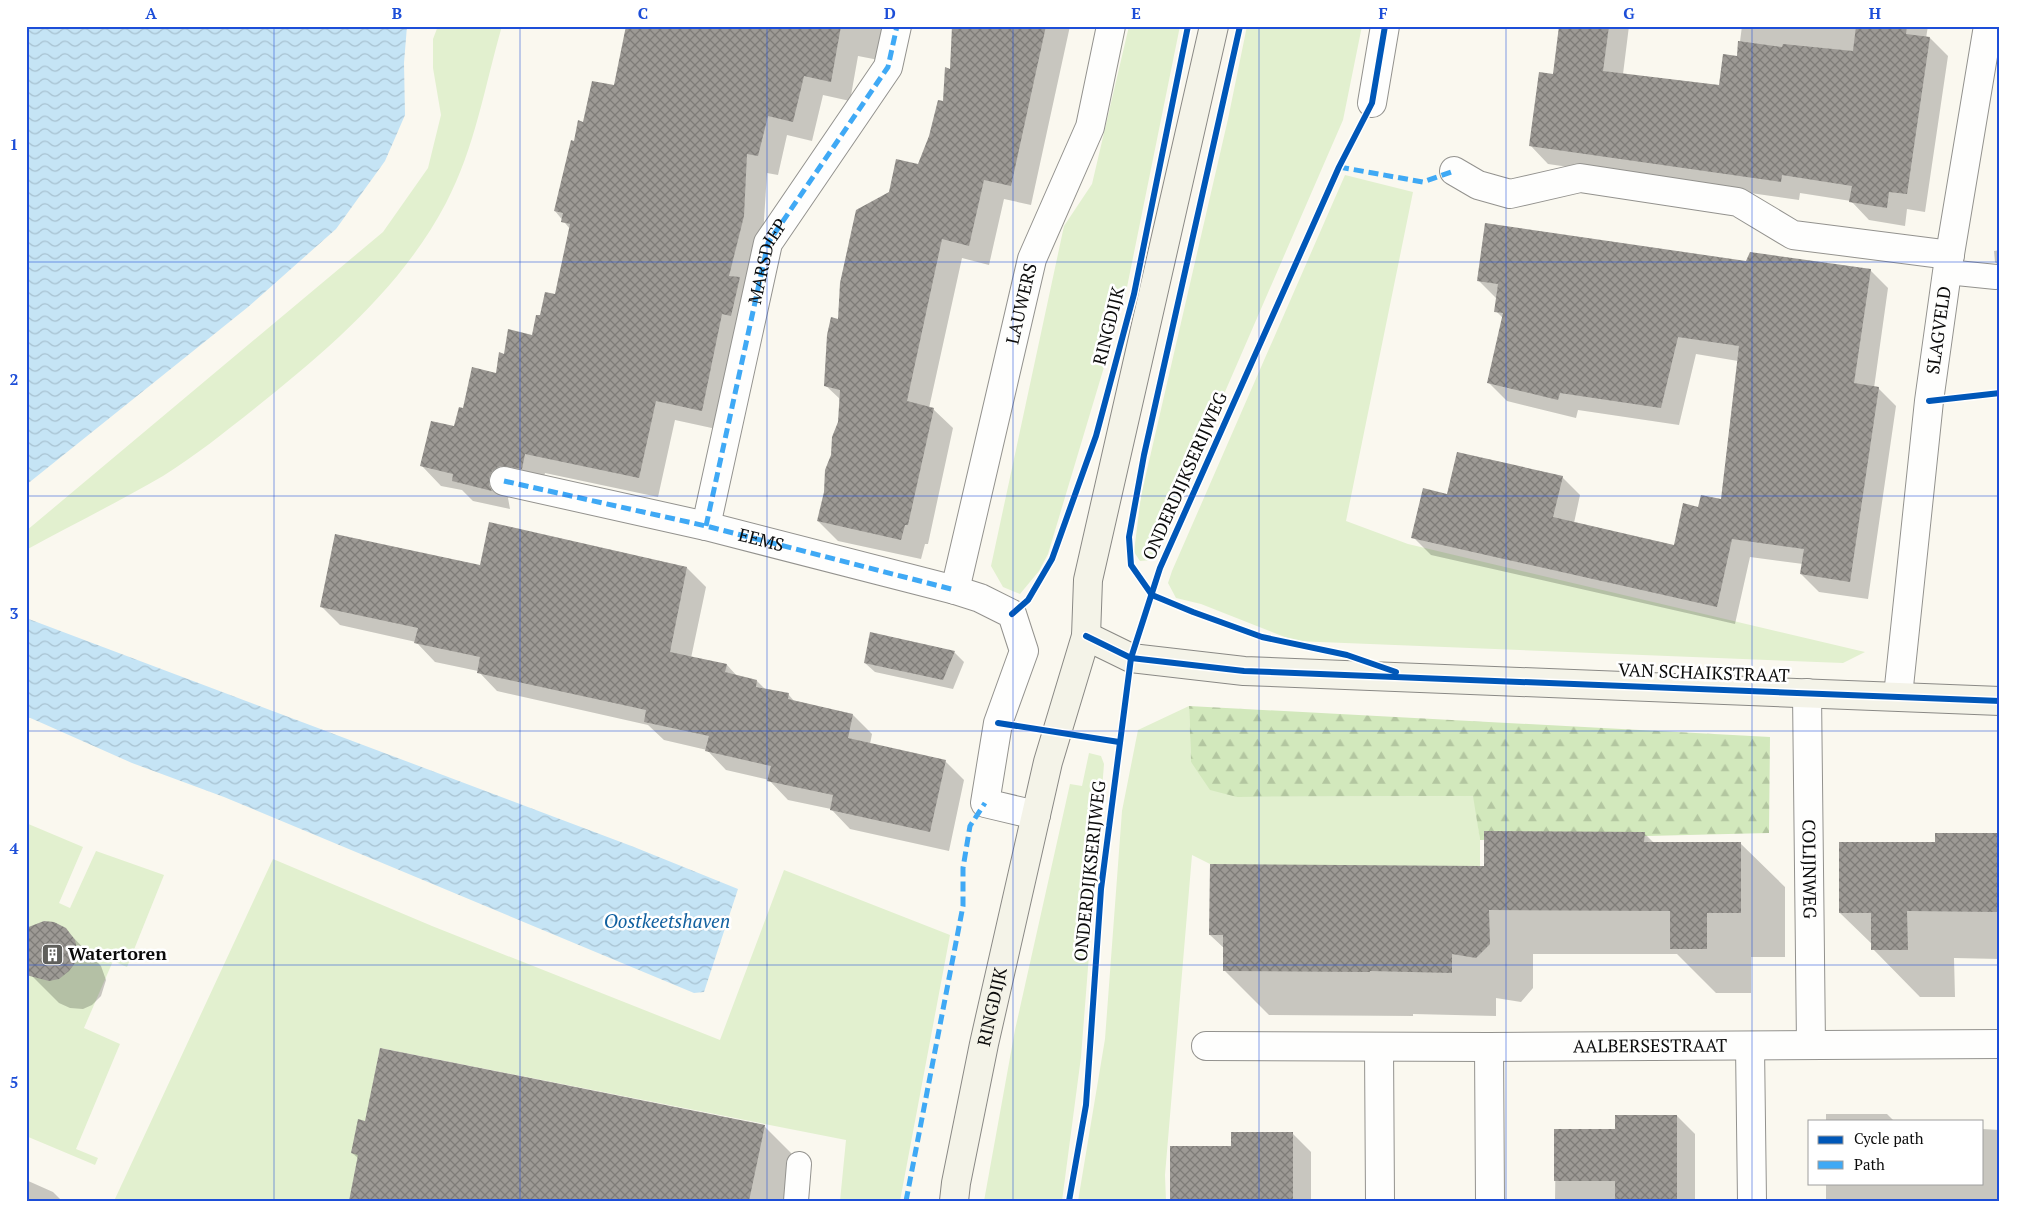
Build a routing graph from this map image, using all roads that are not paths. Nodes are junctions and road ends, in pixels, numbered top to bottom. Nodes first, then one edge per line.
1 (898, 26) edge
2 (1111, 26) edge
3 (1214, 26) edge
4 (1385, 26) edge
5 (1988, 26) edge
6 (1372, 103) dead end
7 (1454, 171) dead end
8 (1948, 263) junction
9 (1996, 277) dead end
10 (504, 481) dead end
11 (706, 526) junction
12 (955, 590) junction
13 (1086, 636) junction
14 (1807, 693) junction
15 (1898, 696) junction
16 (2000, 701) edge
17 (1036, 814) junction
18 (2000, 1044) edge
19 (1811, 1045) junction
20 (1206, 1046) dead end
21 (1750, 1046) junction
22 (1379, 1047) junction
23 (1489, 1047) junction
24 (800, 1164) dead end
25 (796, 1201) edge
26 (954, 1201) edge
27 (1380, 1201) edge
28 (1490, 1201) edge
29 (1752, 1201) edge

1 - 11 street, MARSDIEP
2 - 12 street, LAUWERS
3 - 13 main road, RINGDIJK
4 - 6 street
5 - 8 street, SLAGVELD
7 - 8 street
8 - 9 lane
8 - 15 street, SLAGVELD
10 - 11 street, EEMS
11 - 12 street, EEMS
12 - 17 street, EEMS
13 - 14 main road, VAN SCHAIKSTRAAT
13 - 17 main road, RINGDIJK
14 - 15 main road, VAN SCHAIKSTRAAT
14 - 19 street, COLIJNWEG
15 - 16 main road, VAN SCHAIKSTRAAT
17 - 26 main road, RINGDIJK
18 - 19 street, AALBERSESTRAAT
19 - 21 street, AALBERSESTRAAT
20 - 22 street, AALBERSESTRAAT
21 - 23 street, AALBERSESTRAAT
21 - 29 street
22 - 23 street, AALBERSESTRAAT
22 - 27 street
23 - 28 street
24 - 25 lane

